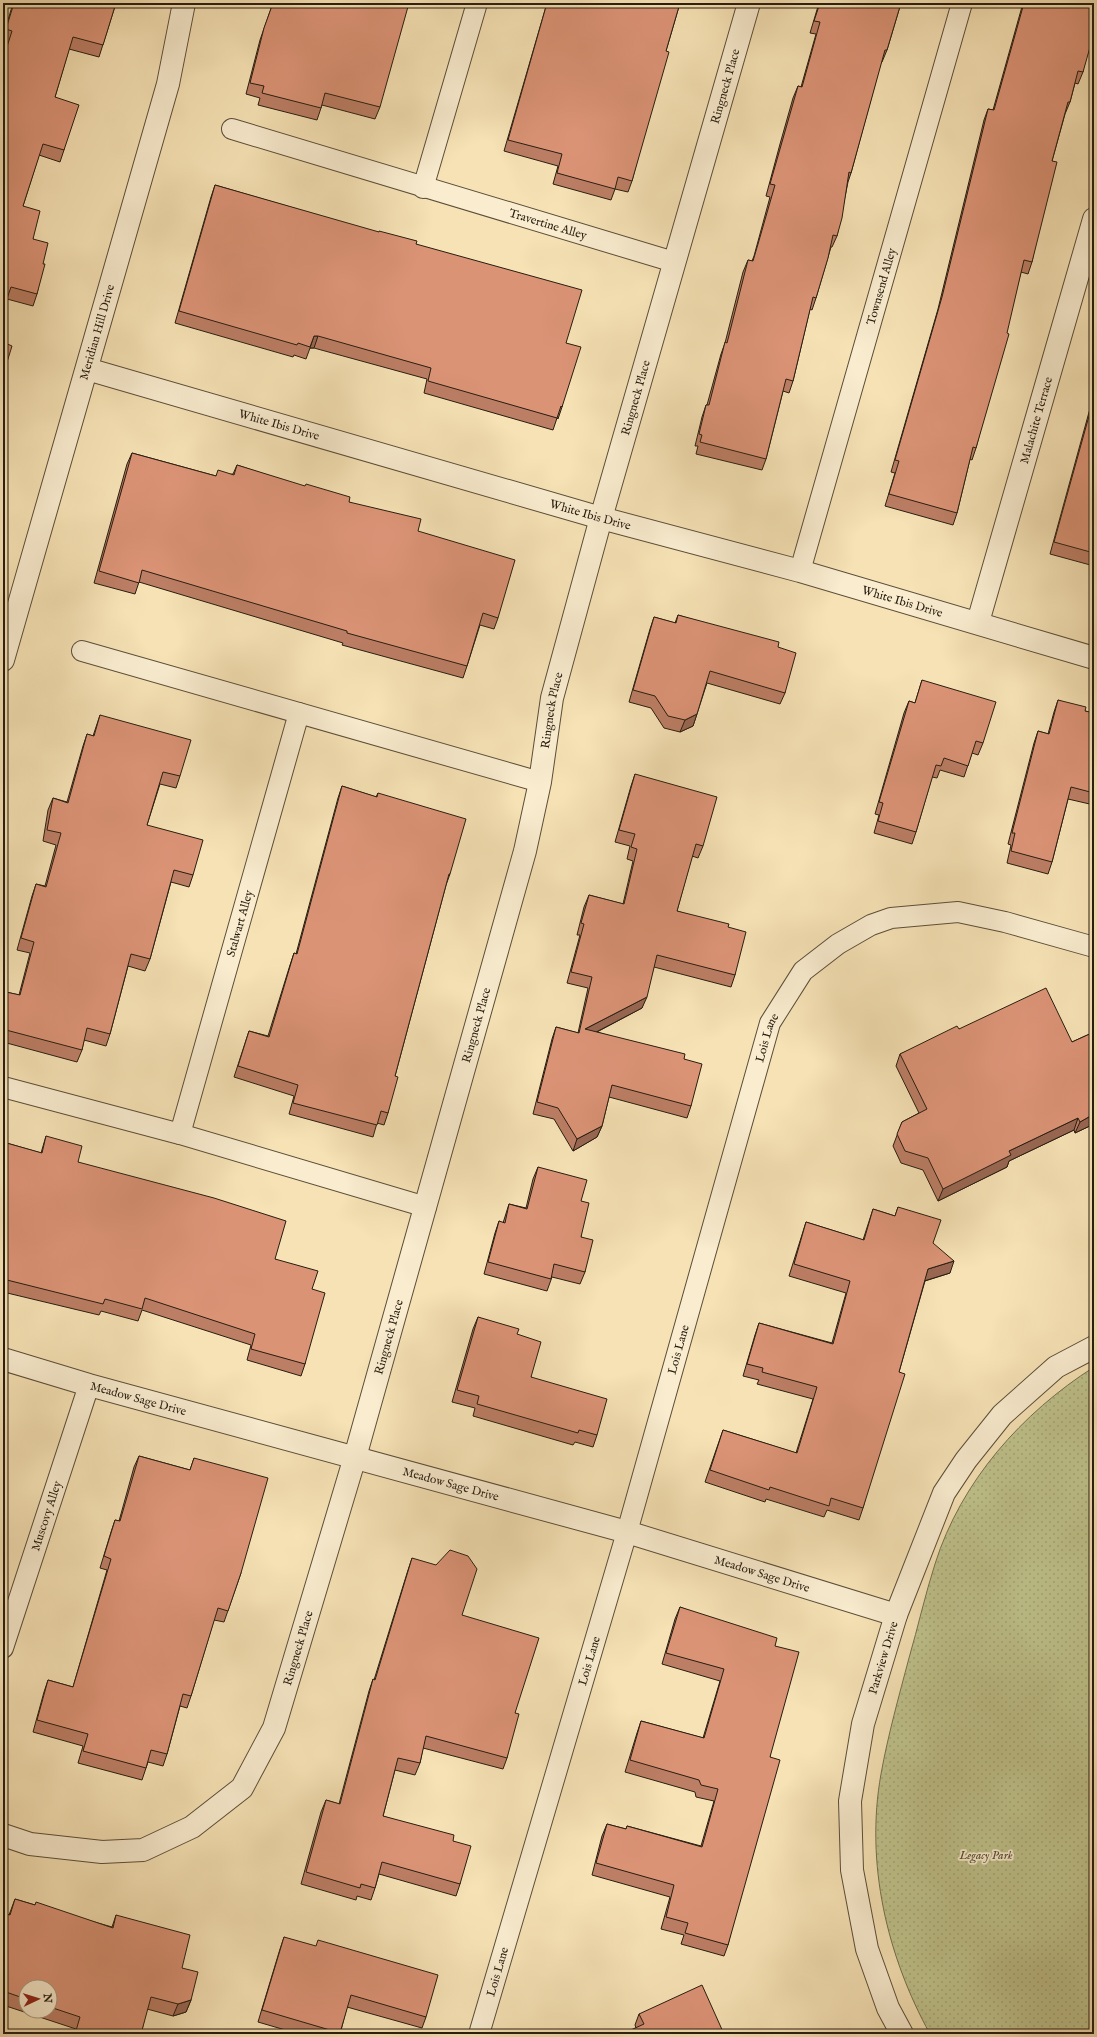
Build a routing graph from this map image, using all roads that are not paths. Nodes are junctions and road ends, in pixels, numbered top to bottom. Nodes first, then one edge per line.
1 (184, 3) edge
2 (476, 3) edge
3 (749, 3) edge
4 (962, 3) edge
5 (232, 130) dead end
6 (423, 188) junction
7 (1094, 218) edge
8 (674, 262) junction
9 (87, 369) junction
10 (601, 518) junction
11 (800, 571) junction
12 (978, 622) junction
13 (82, 651) dead end
14 (1094, 658) edge
15 (3, 660) edge
16 (298, 713) junction
17 (540, 782) junction
18 (1094, 947) edge
19 (3, 1087) edge
20 (180, 1134) junction
21 (426, 1207) junction
22 (1094, 1347) edge
23 (3, 1359) edge
24 (88, 1385) junction
25 (355, 1457) junction
26 (627, 1532) junction
27 (896, 1615) junction
28 (3, 1648) edge
29 (3, 1835) edge
30 (479, 2034) edge
31 (902, 2034) edge

1 - 9 street, Meridian Hill Drive
2 - 6 lane
3 - 8 street, Ringneck Place
4 - 11 lane, Townsend Alley
5 - 6 lane, Travertine Alley
6 - 8 lane, Travertine Alley
7 - 12 street, Malachite Terrace
8 - 10 street, Ringneck Place
9 - 10 street, White Ibis Drive
9 - 15 street, Meridian Hill Drive
10 - 11 street, White Ibis Drive
10 - 17 street, Ringneck Place
11 - 12 street, White Ibis Drive
12 - 14 street, White Ibis Drive
13 - 16 lane
16 - 17 lane
16 - 20 lane, Stalwart Alley
17 - 21 street, Ringneck Place
18 - 26 lane, Lois Lane
19 - 20 lane
20 - 21 lane
21 - 25 street, Ringneck Place
22 - 27 street, Parkview Drive
23 - 24 street, Meadow Sage Drive
24 - 25 street, Meadow Sage Drive
24 - 28 lane, Muscovy Alley
25 - 26 street, Meadow Sage Drive
25 - 29 street, Ringneck Place
26 - 27 street, Meadow Sage Drive
26 - 30 lane, Lois Lane
27 - 31 street, Parkview Drive

